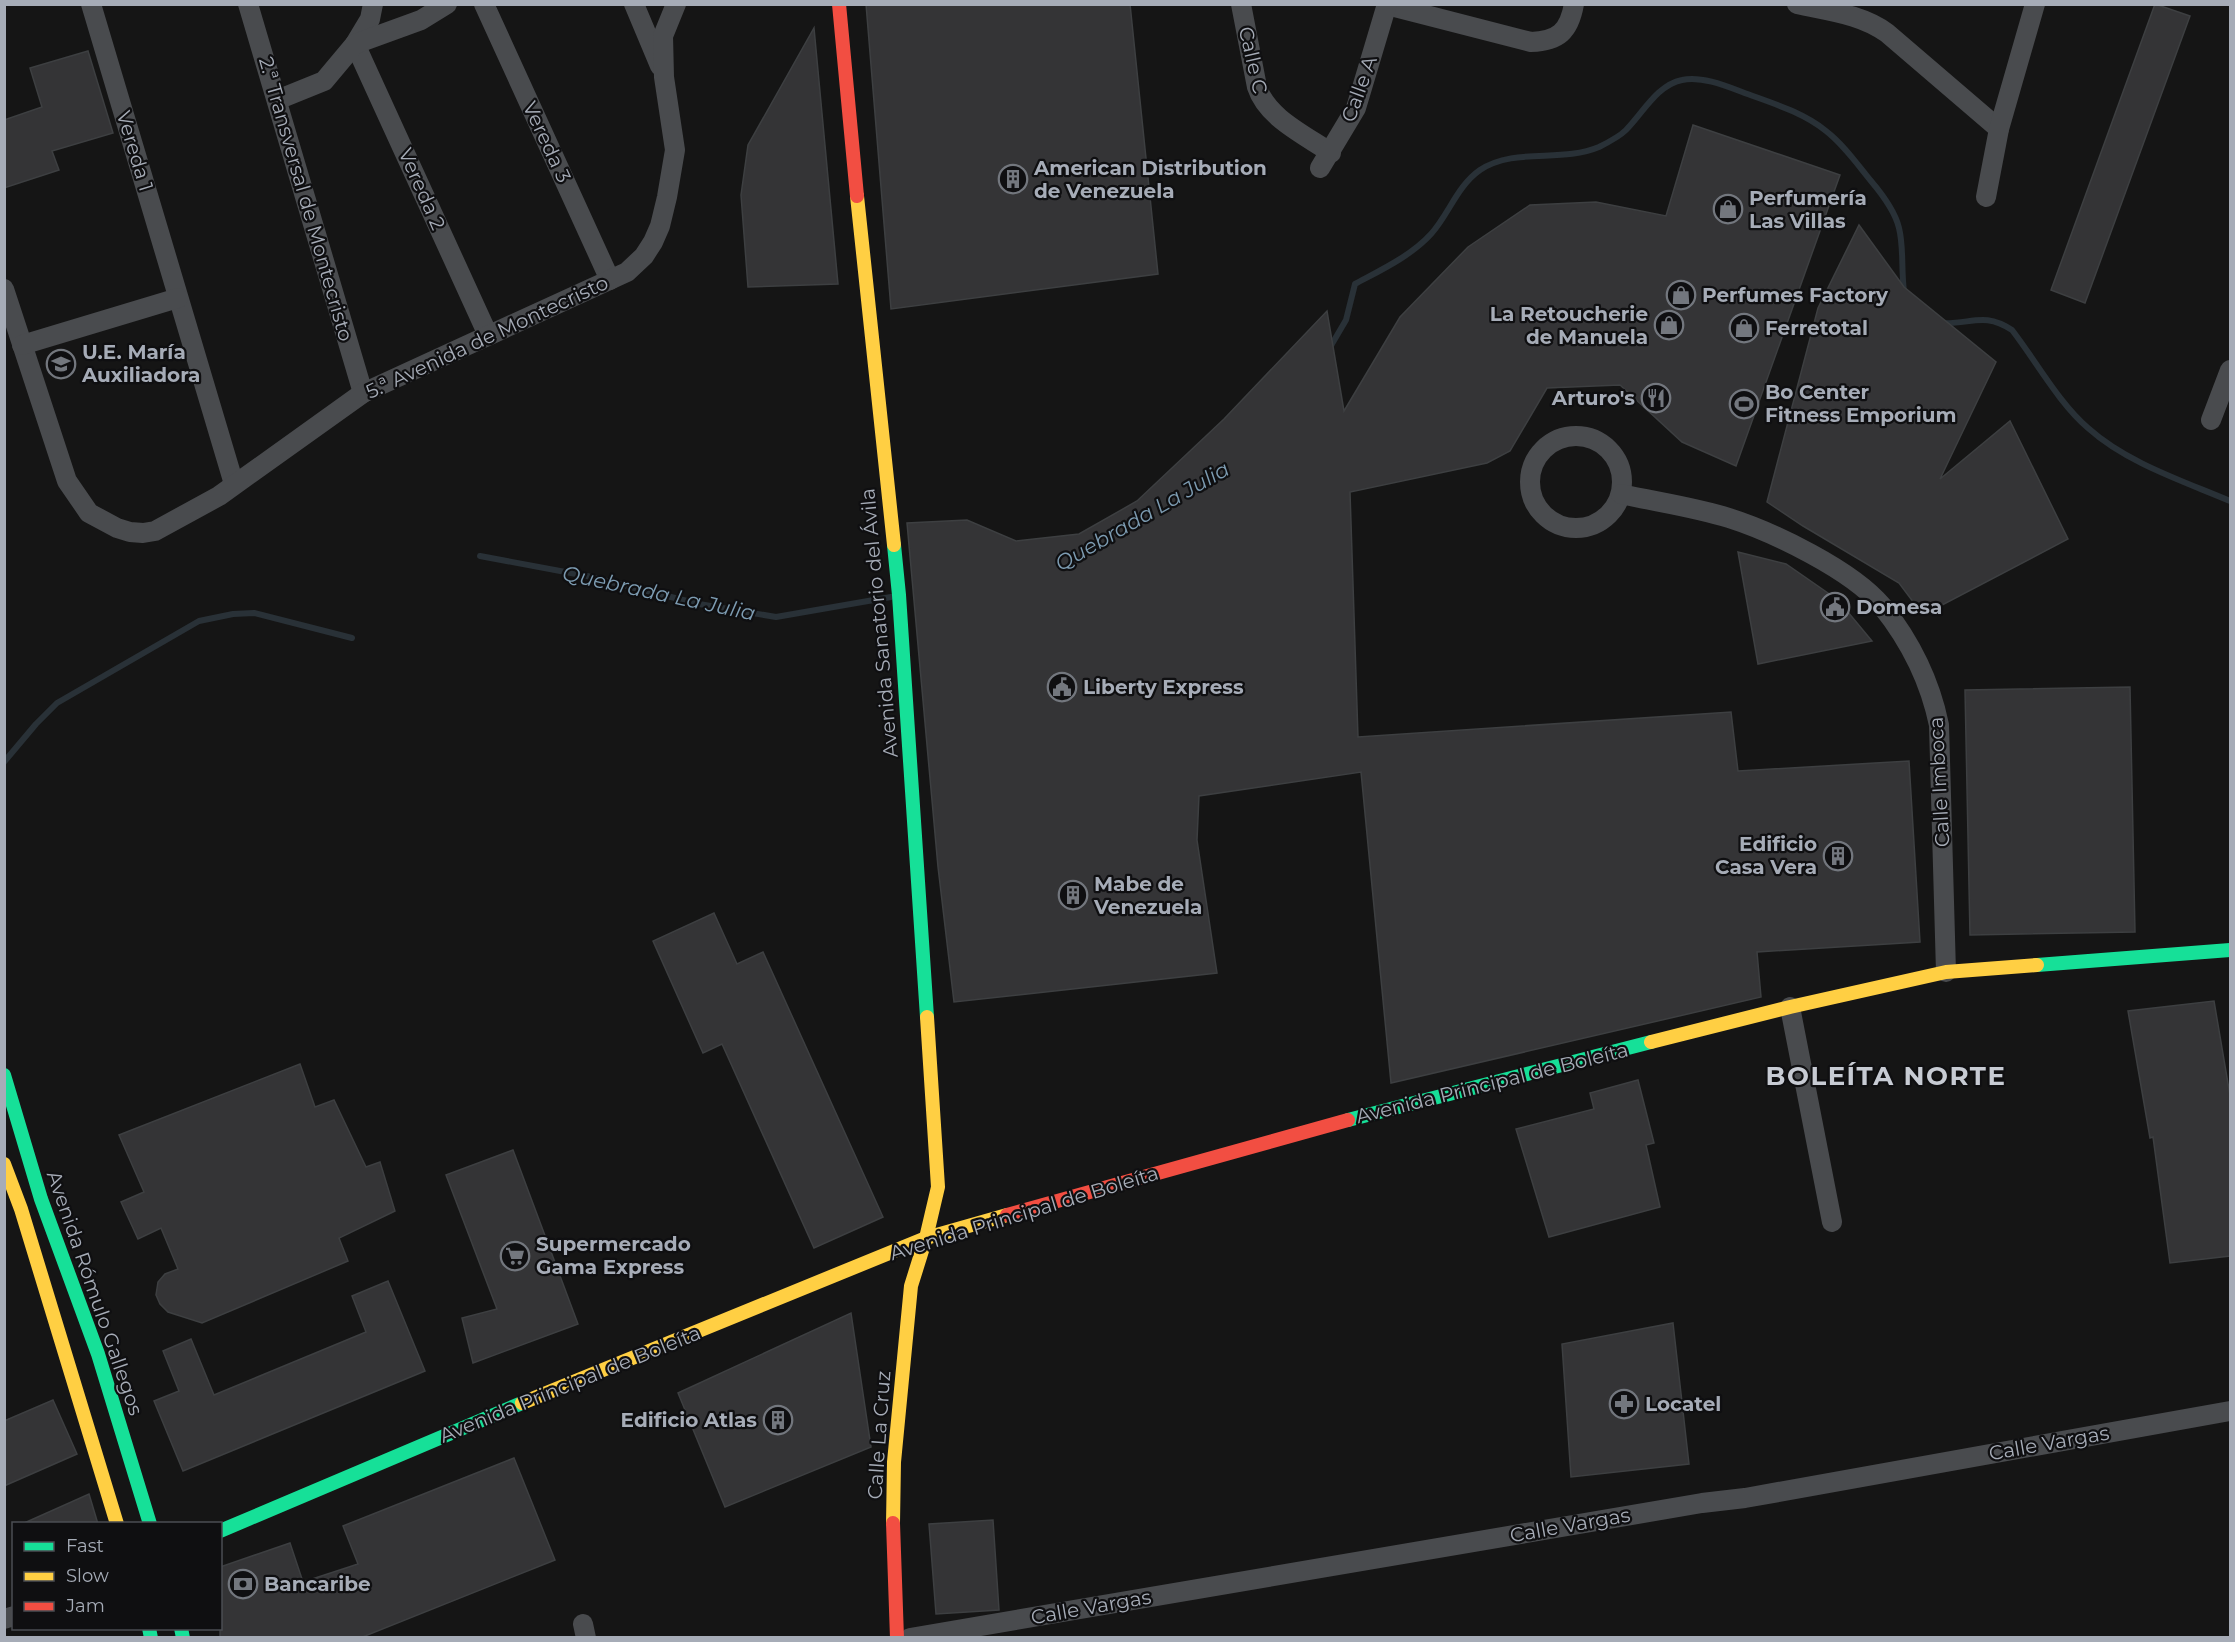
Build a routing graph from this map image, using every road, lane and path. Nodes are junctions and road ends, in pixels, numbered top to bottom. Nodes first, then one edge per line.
1 (91, 4) edge
2 (249, 4) edge
3 (373, 4) edge
4 (447, 4) edge
5 (483, 4) edge
6 (634, 4) edge
7 (676, 4) edge
8 (839, 4) edge
9 (1241, 4) edge
10 (1574, 4) edge
11 (1797, 4) edge
12 (2035, 4) edge
13 (1387, 5) edge
14 (355, 44) junction
15 (664, 77) junction
16 (277, 100) junction
17 (1999, 129) junction
18 (1325, 160) joint
19 (1986, 197) dead end
20 (610, 280) junction
21 (178, 298) junction
22 (6, 301) edge
23 (488, 335) junction
24 (22, 345) junction
25 (2230, 370) edge
26 (363, 393) junction
27 (2211, 420) dead end
28 (234, 484) junction
29 (1621, 494) junction
30 (2230, 950) edge
31 (1946, 972) junction
32 (1790, 1007) junction
33 (4, 1075) edge
34 (27, 1154) junction
35 (4, 1163) edge
36 (1832, 1222) dead end
37 (926, 1238) junction
38 (2230, 1412) edge
39 (116, 1522) edge
40 (149, 1522) edge
41 (222, 1531) edge
42 (897, 1638) edge
43 (910, 1638) edge

1 - 21 street, Vereda 1
2 - 16 street, 2.ª Transversal de Montecristo
3 - 14 street
4 - 14 street
5 - 20 street, Vereda 3
6 - 15 street
7 - 15 street, 5.ª Avenida de Montecristo
8 - 37 street, Avenida Sanatorio del Ávila
9 - 18 street, Calle C
10 - 13 street
11 - 17 street
12 - 17 street
13 - 18 street, Calle A
14 - 16 street
14 - 23 street, Vereda 2
15 - 20 street, 5.ª Avenida de Montecristo
16 - 26 street, 2.ª Transversal de Montecristo
17 - 19 street
20 - 23 street, 5.ª Avenida de Montecristo
21 - 24 street
21 - 28 street, Vereda 1
22 - 24 street
23 - 26 street, 5.ª Avenida de Montecristo
24 - 28 street, 5.ª Avenida de Montecristo
25 - 27 street
26 - 28 street, 5.ª Avenida de Montecristo
29 - 29 street
29 - 31 street, Calle Imboca
30 - 31 street
31 - 32 street, Avenida Principal de Boleíta
32 - 36 street
32 - 37 street, Avenida Principal de Boleíta
33 - 34 street, Avenida Rómulo Gallegos
34 - 35 street
34 - 40 street, Avenida Rómulo Gallegos
35 - 39 street
37 - 41 street, Avenida Principal de Boleíta
37 - 42 street, Calle La Cruz
38 - 43 street, Calle Vargas

